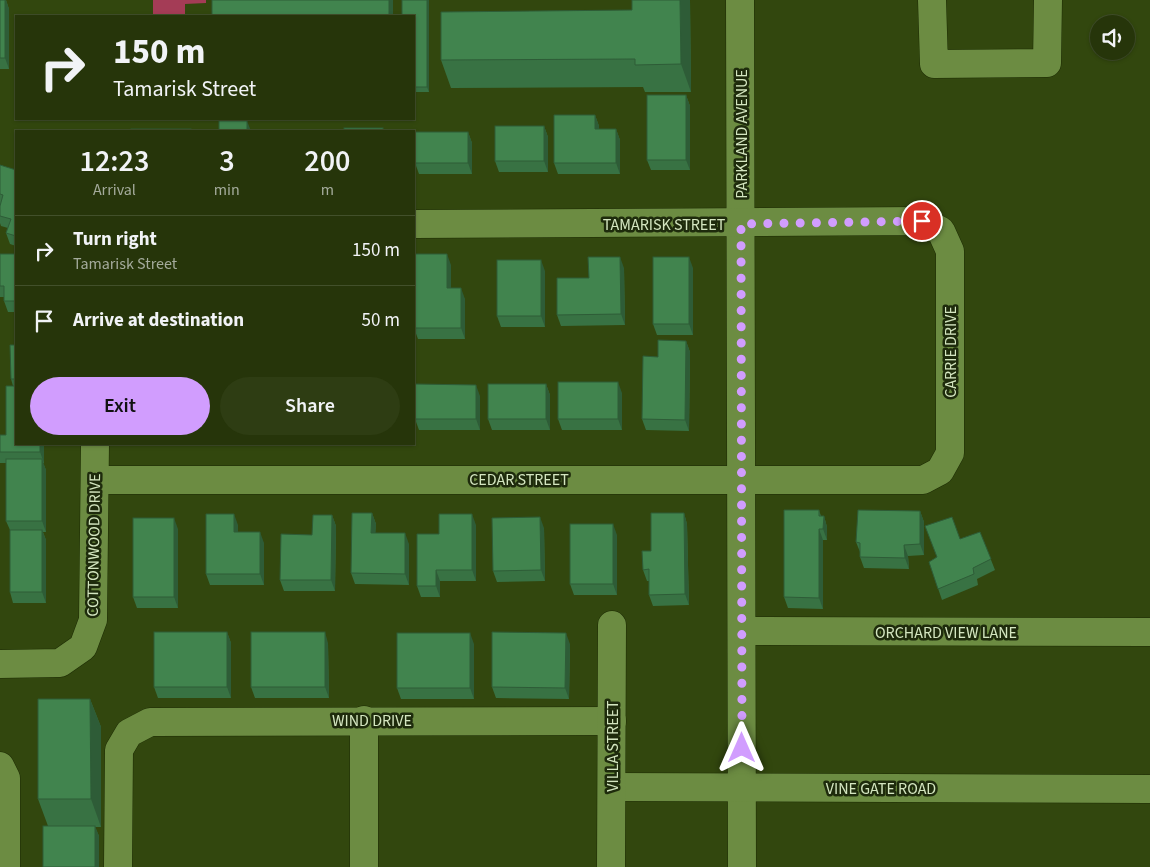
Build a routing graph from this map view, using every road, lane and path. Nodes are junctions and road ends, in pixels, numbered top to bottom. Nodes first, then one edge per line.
1 (740, 0) edge
2 (932, 0) edge
3 (1048, 0) edge
4 (415, 224) edge
5 (741, 224) junction
6 (942, 231) joint
7 (95, 445) edge
8 (940, 471) joint
9 (743, 479) junction
10 (95, 480) junction
11 (612, 625) dead end
12 (743, 631) junction
13 (1150, 632) edge
14 (0, 664) edge
15 (364, 720) junction
16 (612, 721) junction
17 (0, 766) edge
18 (612, 787) junction
19 (742, 788) junction
20 (1150, 789) edge
21 (6, 867) edge
22 (118, 867) edge
23 (364, 867) edge
24 (611, 867) edge
25 (742, 867) edge

1 - 5 street, PARKLAND AVENUE
2 - 3 street
4 - 5 street, TAMARISK STREET
5 - 6 street, TAMARISK STREET
5 - 9 street, PARKLAND AVENUE
6 - 8 street, CARRIE DRIVE
7 - 10 street, COTTONWOOD DRIVE
8 - 9 street, CEDAR STREET
9 - 10 street, CEDAR STREET
9 - 12 street, PARKLAND AVENUE
10 - 14 street, COTTONWOOD DRIVE
11 - 16 street, VILLA STREET
12 - 13 street, ORCHARD VIEW LANE
12 - 19 street, PARKLAND AVENUE
15 - 16 street, WIND DRIVE
15 - 22 street, WIND DRIVE
15 - 23 street
16 - 18 street, VILLA STREET
17 - 21 street
18 - 19 street, VINE GATE ROAD
18 - 24 street, VILLA STREET
19 - 20 street, VINE GATE ROAD
19 - 25 street, PARKLAND AVENUE

